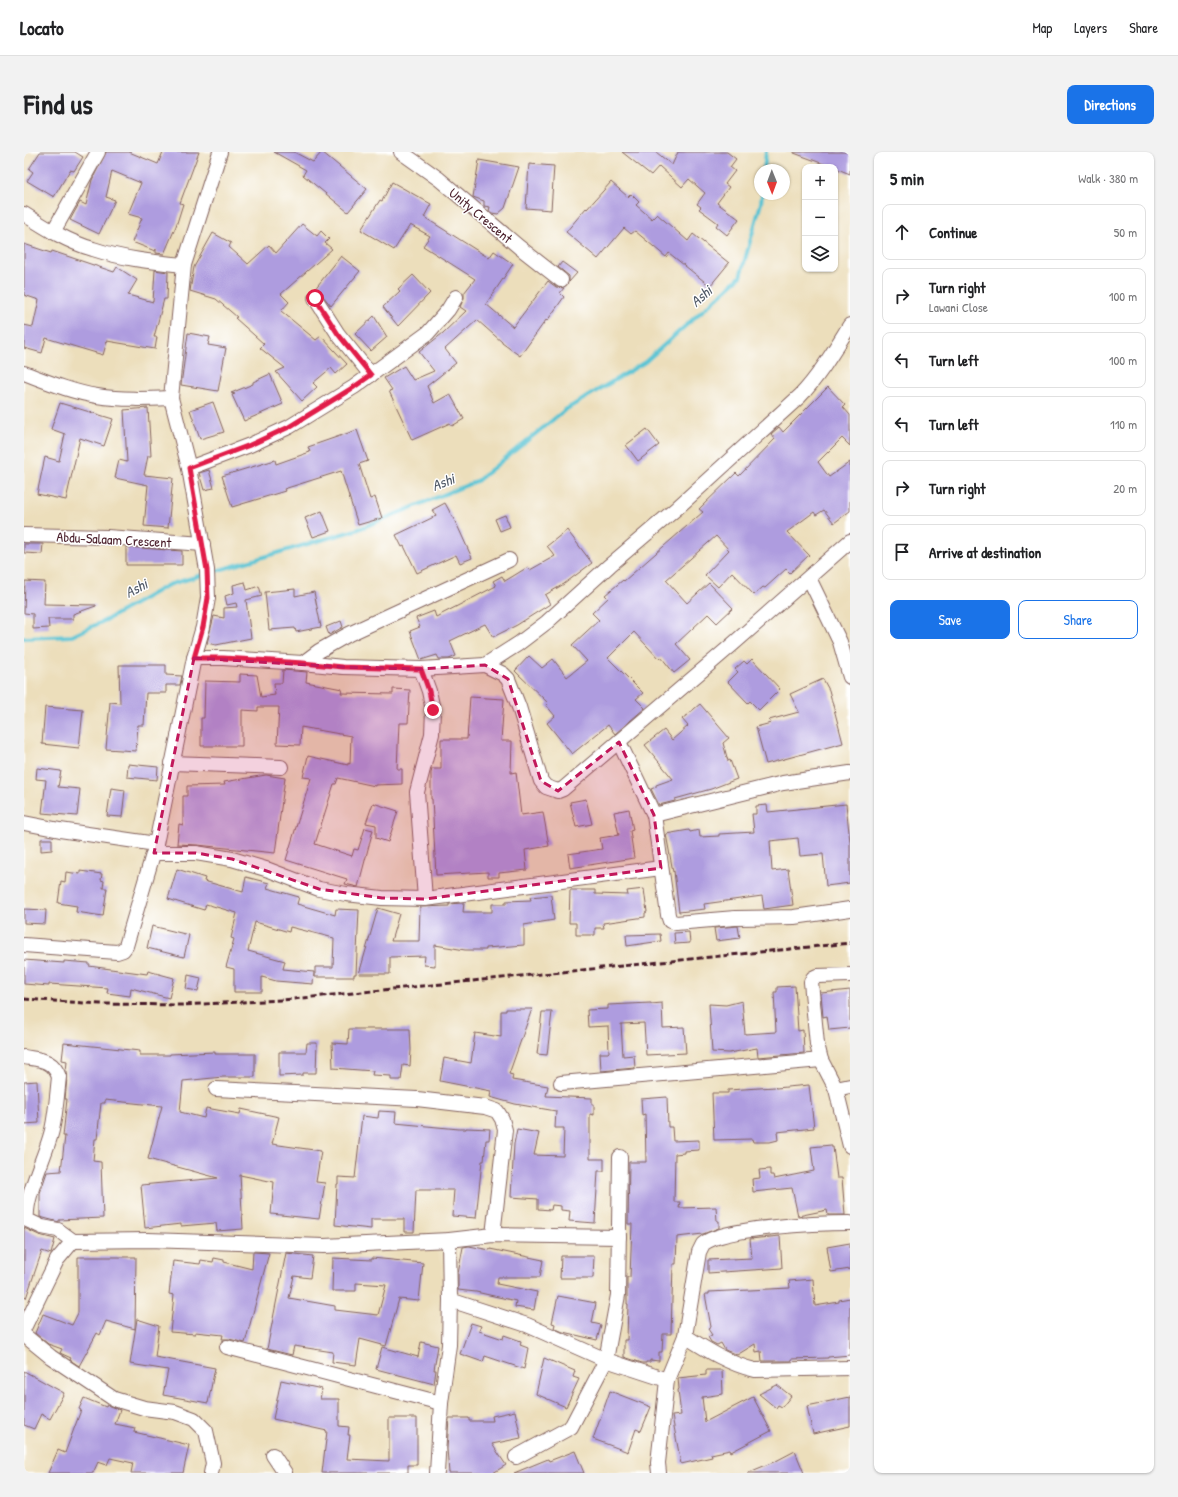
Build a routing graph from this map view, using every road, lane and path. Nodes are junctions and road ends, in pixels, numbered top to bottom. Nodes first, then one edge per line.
1 (98, 152) edge
2 (220, 152) edge
3 (400, 152) edge
4 (24, 214) edge
5 (53, 232) junction
6 (184, 266) junction
7 (561, 280) dead end
8 (456, 297) dead end
9 (315, 298) dead end
10 (850, 325) edge
11 (24, 373) edge
12 (371, 375) junction
13 (171, 398) junction
14 (189, 468) junction
15 (24, 535) edge
16 (850, 541) edge
17 (203, 544) junction
18 (509, 560) dead end
19 (809, 578) junction
20 (845, 640) edge
21 (194, 658) junction
22 (303, 663) junction
23 (485, 665) junction
24 (421, 669) junction
25 (850, 676) edge
26 (619, 742) junction
27 (172, 763) junction
28 (281, 767) dead end
29 (850, 773) edge
30 (654, 815) junction
31 (24, 823) edge
32 (155, 849) junction
33 (661, 868) junction
34 (424, 899) junction
35 (850, 909) edge
36 (24, 945) edge
37 (850, 975) edge
38 (24, 1057) edge
39 (821, 1060) junction
40 (561, 1083) dead end
41 (843, 1088) edge
42 (216, 1089) dead end
43 (850, 1146) edge
44 (620, 1157) dead end
45 (850, 1223) edge
46 (493, 1235) junction
47 (619, 1237) junction
48 (449, 1240) junction
49 (73, 1241) junction
50 (450, 1300) junction
51 (24, 1328) edge
52 (24, 1335) edge
53 (684, 1336) junction
54 (226, 1347) dead end
55 (606, 1360) junction
56 (850, 1368) edge
57 (667, 1380) junction
58 (441, 1403) junction
59 (273, 1455) dead end
60 (516, 1457) dead end
61 (211, 1473) edge
62 (285, 1473) edge
63 (437, 1473) edge
64 (658, 1473) edge

1 - 5 street
2 - 6 street
3 - 7 street, Unity Crescent
4 - 5 street
5 - 6 street
6 - 13 street
8 - 12 street
9 - 12 street
10 - 23 street
11 - 13 street
12 - 14 street
13 - 14 street
14 - 17 street
15 - 17 street, Abdu-Salaam Crescent
16 - 19 street
17 - 21 street
18 - 22 street
19 - 20 street
19 - 26 street
20 - 25 street
21 - 22 street
21 - 27 street
22 - 24 street
23 - 24 street
23 - 26 street
24 - 34 street
26 - 30 street
27 - 28 street
27 - 32 street
29 - 30 street
30 - 33 street
31 - 32 street
32 - 34 street
32 - 36 street
33 - 34 street
33 - 35 street
37 - 39 street
38 - 49 street
39 - 40 street
39 - 41 street
41 - 43 street
42 - 46 street
44 - 47 street
45 - 53 street
46 - 47 street
46 - 48 street
47 - 55 street
48 - 49 street
48 - 50 street
49 - 51 street
50 - 55 street
50 - 58 street
52 - 61 street
53 - 56 street
53 - 57 street
54 - 58 street
55 - 57 street
55 - 60 street
57 - 64 street
58 - 63 street
59 - 62 street

